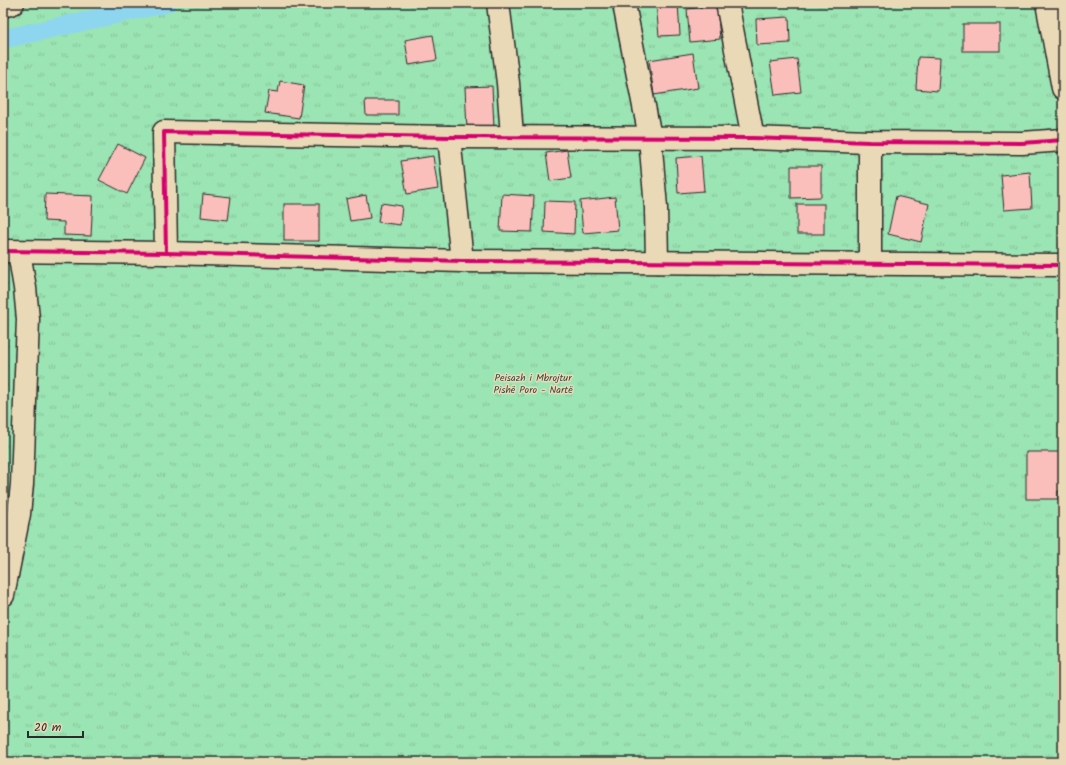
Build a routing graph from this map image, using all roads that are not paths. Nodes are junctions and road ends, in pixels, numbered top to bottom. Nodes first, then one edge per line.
1 (13, 3) edge
2 (498, 3) edge
3 (727, 3) edge
4 (1047, 3) edge
5 (3, 6) edge
6 (625, 10) dead end
7 (1063, 88) edge
8 (512, 136) junction
9 (449, 137) junction
10 (650, 137) junction
11 (754, 138) junction
12 (1063, 140) edge
13 (870, 142) junction
14 (11, 252) edge
15 (166, 253) junction
16 (462, 260) junction
17 (657, 262) junction
18 (870, 263) junction
19 (1063, 265) edge
20 (3, 595) edge

1 - 5 street
2 - 8 street
3 - 11 street
4 - 7 street
6 - 10 street
8 - 9 street
8 - 10 street
9 - 15 street
9 - 16 street
10 - 11 street
10 - 17 street
11 - 13 street
12 - 13 street
13 - 18 street
14 - 15 street
14 - 20 street
15 - 16 street
16 - 17 street
17 - 18 street
18 - 19 street

